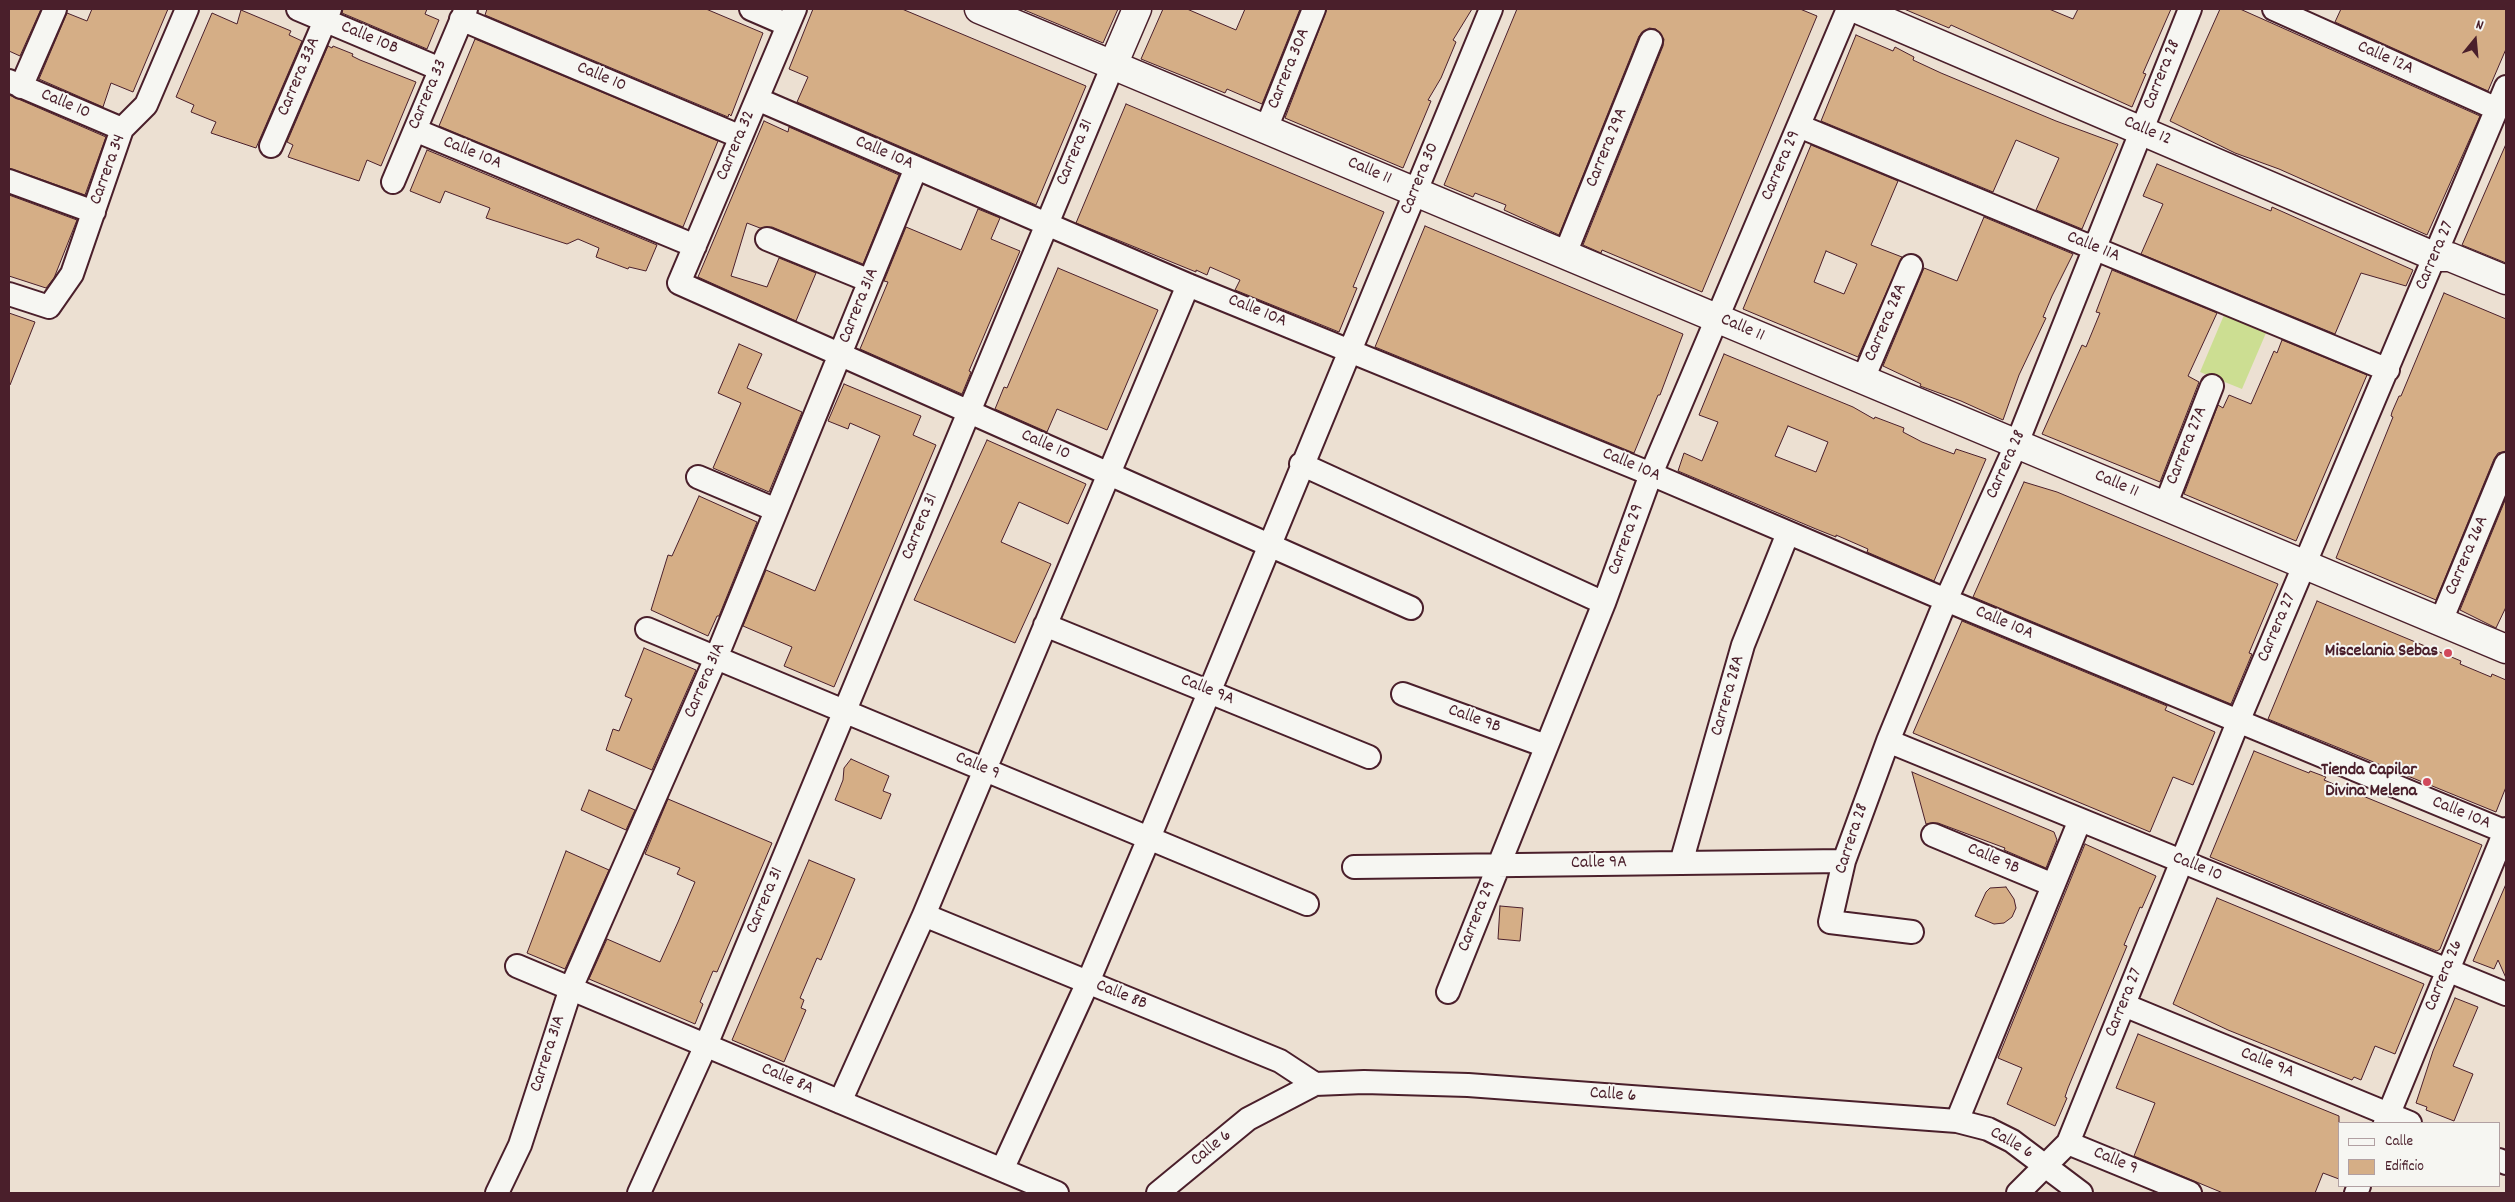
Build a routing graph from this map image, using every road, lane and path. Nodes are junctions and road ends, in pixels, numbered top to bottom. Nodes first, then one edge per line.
1 (54, 9) edge
2 (187, 9) edge
3 (298, 9) edge
4 (751, 9) edge
5 (978, 9) edge
6 (1137, 9) edge
7 (1314, 9) edge
8 (1491, 9) edge
9 (1848, 9) edge
10 (1858, 9) edge
11 (2190, 9) edge
12 (2274, 9) edge
13 (327, 14) edge
14 (464, 14) edge
15 (792, 17) edge
16 (1652, 41) dead end
17 (1113, 65) junction
18 (440, 69) junction
19 (15, 84) edge
20 (2506, 87) edge
21 (757, 99) junction
22 (2496, 109) junction
23 (1799, 126) junction
24 (122, 129) junction
25 (1266, 129) junction
26 (2141, 129) junction
27 (415, 130) junction
28 (741, 137) junction
29 (271, 146) dead end
30 (916, 168) junction
31 (9, 181) edge
32 (393, 182) dead end
33 (1416, 192) junction
34 (94, 212) junction
35 (1046, 224) junction
36 (767, 239) dead end
37 (695, 246) junction
38 (2094, 248) junction
39 (1565, 254) junction
40 (2436, 257) junction
41 (1912, 266) dead end
42 (2506, 280) edge
43 (870, 281) junction
44 (680, 284) joint
45 (1188, 285) junction
46 (9, 294) edge
47 (2506, 299) edge
48 (1717, 318) junction
49 (1349, 349) junction
50 (840, 355) junction
51 (2388, 370) junction
52 (1863, 379) junction
53 (2212, 386) dead end
54 (968, 412) junction
55 (2017, 444) junction
56 (1301, 464) junction
57 (2506, 464) edge
58 (1108, 474) junction
59 (1651, 474) junction
60 (698, 477) dead end
61 (2165, 506) junction
62 (776, 510) junction
63 (1788, 533) junction
64 (1268, 545) junction
65 (2305, 564) junction
66 (1946, 600) junction
67 (1604, 603) junction
68 (1410, 608) dead end
69 (2441, 621) junction
70 (1045, 625) junction
71 (647, 629) dead end
72 (2506, 649) edge
73 (716, 658) junction
74 (1208, 692) junction
75 (1403, 694) dead end
76 (845, 712) junction
77 (2238, 722) junction
78 (1888, 741) junction
79 (1546, 746) junction
80 (1368, 757) dead end
81 (983, 769) junction
82 (2080, 820) junction
83 (2506, 831) edge
84 (1933, 835) dead end
85 (1148, 838) junction
86 (1844, 861) junction
87 (2182, 862) junction
88 (1681, 863) junction
89 (1498, 866) junction
90 (1354, 867) dead end
91 (2054, 885) junction
92 (1307, 904) dead end
93 (924, 915) junction
94 (1912, 932) dead end
95 (517, 966) dead end
96 (2448, 970) junction
97 (1088, 982) junction
98 (570, 988) junction
99 (1448, 992) dead end
100 (2506, 994) edge
101 (2124, 1005) junction
102 (706, 1045) junction
103 (1315, 1084) junction
104 (840, 1102) junction
105 (2387, 1119) edge
106 (1957, 1121) junction
107 (2404, 1122) edge
108 (2068, 1142) junction
109 (2046, 1166) junction
110 (1002, 1170) junction
111 (497, 1193) edge
112 (639, 1193) edge
113 (1057, 1193) edge
114 (1158, 1193) edge
115 (2018, 1193) edge
116 (2080, 1193) edge
117 (2190, 1193) edge

1 - 19 street
2 - 24 street, Carrera 34
3 - 13 street, Calle 10B
4 - 15 street
5 - 17 street, Calle 11
6 - 17 street, Carrera 31
7 - 25 street, Carrera 30A
8 - 33 street, Carrera 30
9 - 23 street, Carrera 29
10 - 26 street, Calle 12
11 - 26 street, Carrera 28
12 - 22 street, Calle 12A
13 - 18 street, Calle 10B
13 - 29 street, Carrera 33A
14 - 18 street, Carrera 33
14 - 28 street, Calle 10
15 - 21 street, Carrera 32
16 - 39 street, Carrera 29A
17 - 25 street, Calle 11
17 - 35 street, Carrera 31
18 - 27 street, Carrera 33
19 - 24 street, Calle 10
20 - 22 street, Carrera 27
21 - 28 street, Carrera 32
21 - 30 street, Calle 10A
22 - 40 street, Carrera 27
23 - 38 street, Calle 11A
23 - 48 street, Carrera 29
24 - 34 street, Carrera 34
25 - 33 street, Calle 11
26 - 38 street, Carrera 28
26 - 40 street, Calle 12
27 - 32 street, Carrera 33
27 - 37 street, Calle 10A
28 - 37 street, Carrera 32
30 - 35 street, Calle 10A
30 - 43 street, Carrera 31A
31 - 34 street
33 - 39 street, Calle 11
33 - 49 street, Carrera 30
34 - 46 street, Carrera 34
35 - 45 street, Calle 10A
35 - 54 street, Carrera 31
36 - 43 street
37 - 44 street, Carrera 32
38 - 51 street, Calle 11A
38 - 55 street, Carrera 28
39 - 48 street, Calle 11
40 - 42 street, Calle 12
40 - 47 street, Calle 12
40 - 51 street, Carrera 27
41 - 52 street, Carrera 28A
43 - 50 street, Carrera 31A
44 - 50 street, Calle 10
45 - 49 street, Calle 10A
45 - 58 street
48 - 52 street, Calle 11
48 - 59 street, Carrera 29
49 - 56 street, Carrera 30
49 - 59 street, Calle 10A
50 - 54 street, Calle 10
50 - 62 street, Carrera 31A
51 - 65 street, Carrera 27
52 - 55 street, Calle 11
53 - 61 street, Carrera 27A
54 - 58 street, Calle 10
54 - 76 street, Carrera 31
55 - 61 street, Calle 11
55 - 66 street, Carrera 28
56 - 64 street, Carrera 30
56 - 67 street
57 - 69 street, Carrera 26A
58 - 64 street, Calle 10
58 - 70 street
59 - 63 street, Calle 10A
59 - 67 street, Carrera 29
60 - 62 street
61 - 65 street, Calle 11
62 - 73 street, Carrera 31A
63 - 66 street, Calle 10A
63 - 88 street, Carrera 28A
64 - 68 street, Calle 10
64 - 74 street, Carrera 30
65 - 69 street, Calle 11
65 - 77 street, Carrera 27
66 - 77 street, Calle 10A
66 - 78 street, Carrera 28
67 - 79 street, Carrera 29
69 - 72 street, Calle 11
70 - 74 street, Calle 9A
70 - 81 street
71 - 73 street, Calle 9
73 - 76 street, Calle 9
73 - 98 street, Carrera 31A
74 - 80 street, Calle 9A
74 - 85 street, Carrera 30
75 - 79 street, Calle 9B
76 - 81 street, Calle 9
76 - 102 street, Carrera 31
77 - 83 street, Calle 10A
77 - 87 street, Carrera 27
78 - 82 street, Calle 10
78 - 86 street, Carrera 28
79 - 89 street, Carrera 29
81 - 85 street, Calle 9
81 - 93 street
82 - 87 street, Calle 10
82 - 91 street
83 - 96 street, Carrera 26
84 - 91 street, Calle 9B
85 - 92 street, Calle 9
85 - 97 street, Carrera 30
86 - 88 street, Calle 9A
86 - 94 street, Carrera 28
87 - 96 street, Calle 10
87 - 101 street, Carrera 27
88 - 89 street, Calle 9A
89 - 90 street, Calle 9A
89 - 99 street, Carrera 29
91 - 106 street
93 - 97 street, Calle 8B
93 - 104 street
95 - 98 street, Calle 8A
96 - 100 street, Calle 10
96 - 105 street, Carrera 26
97 - 103 street, Calle 8B
97 - 110 street, Carrera 30
98 - 102 street, Calle 8A
98 - 111 street, Carrera 31A
101 - 105 street, Calle 9A
101 - 108 street, Carrera 27
102 - 104 street, Calle 8A
102 - 112 street, Carrera 31
103 - 106 street, Calle 6
103 - 114 street, Calle 6
104 - 110 street, Calle 8A
105 - 107 street, Calle 9A
106 - 109 street, Calle 6
108 - 109 street, Carrera 27
108 - 117 street, Calle 9
109 - 115 street, Carrera 27
109 - 116 street, Calle 6
110 - 113 street, Calle 8A

